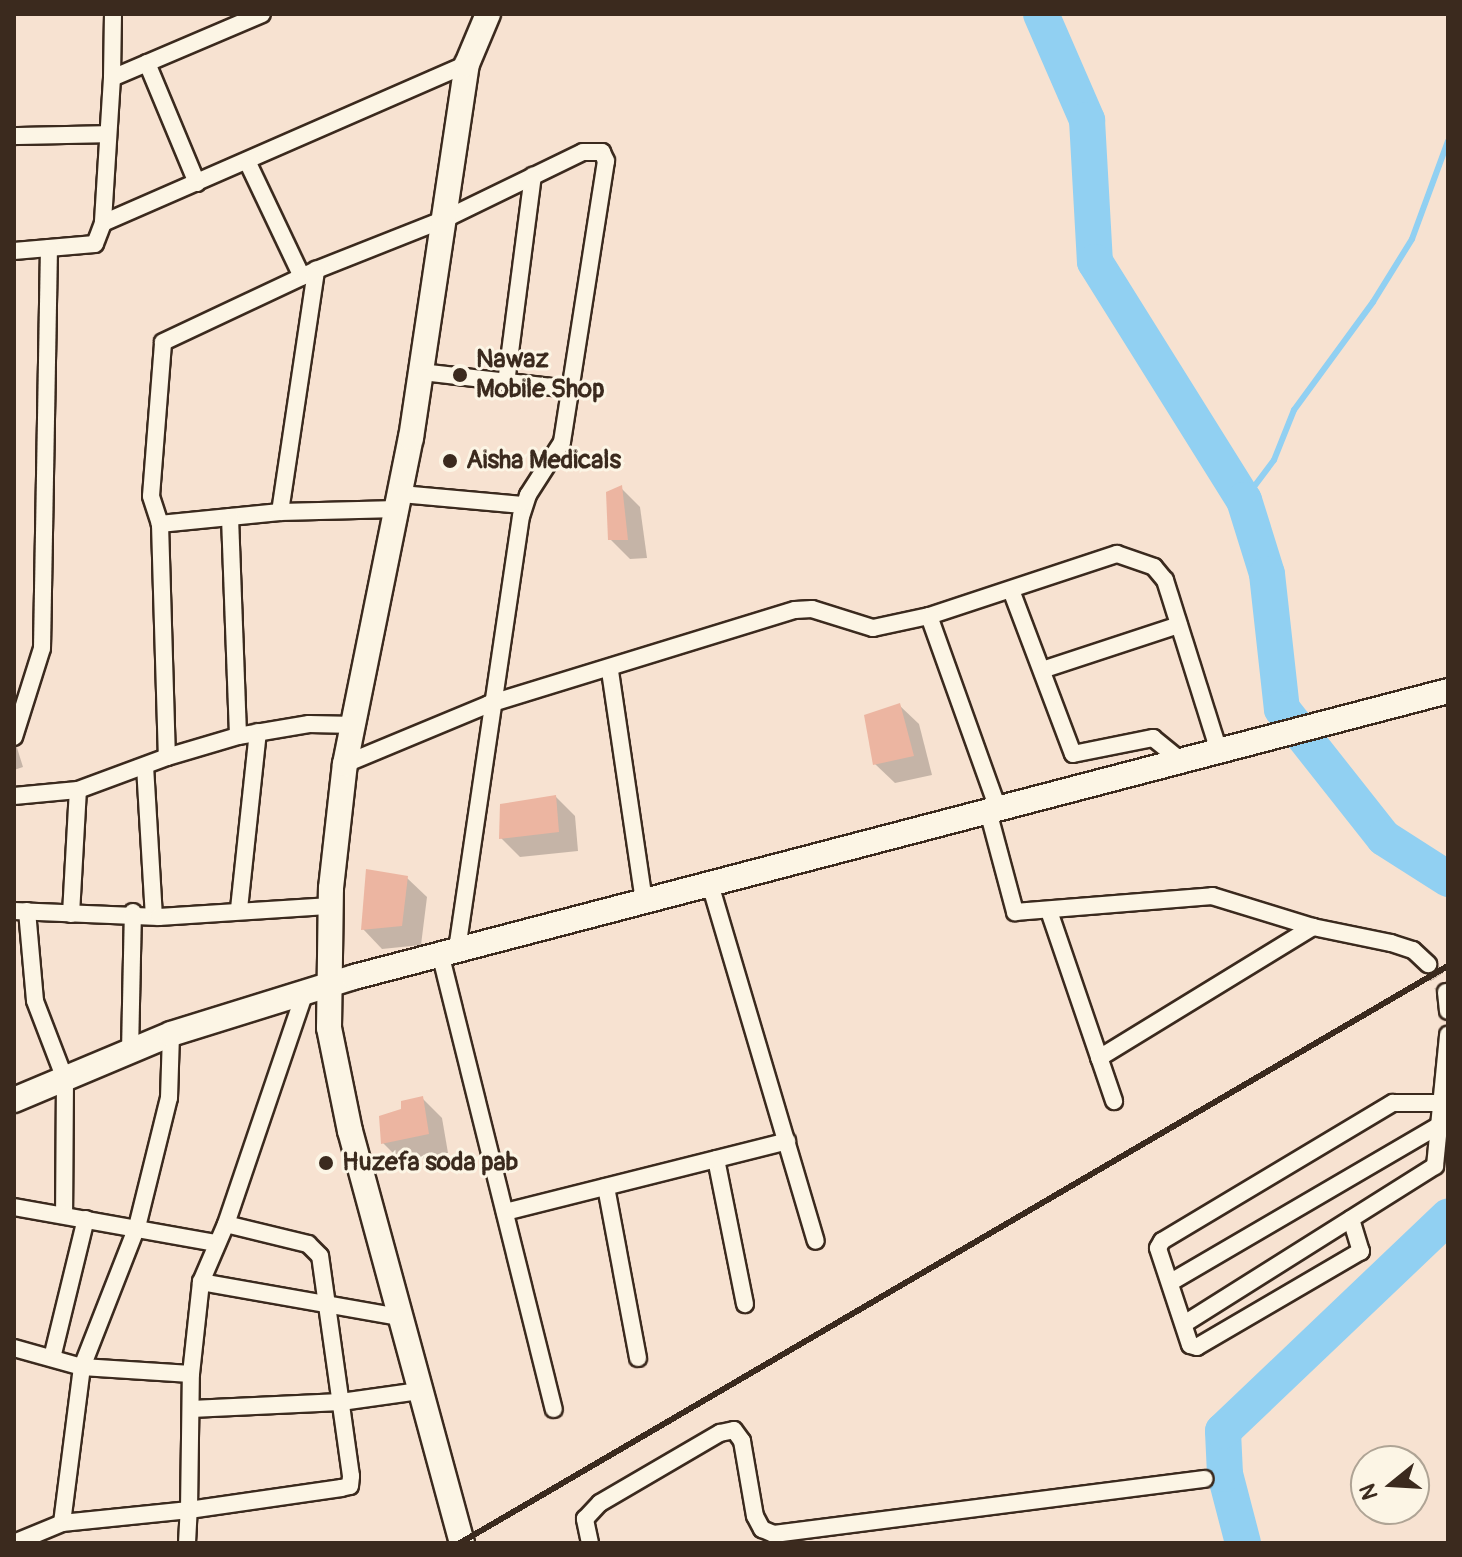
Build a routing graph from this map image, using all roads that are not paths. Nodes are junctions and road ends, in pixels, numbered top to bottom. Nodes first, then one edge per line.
1 (113, 14) edge
2 (262, 14) edge
3 (488, 14) edge
4 (147, 63) junction
5 (467, 64) junction
6 (112, 78) junction
7 (107, 134) junction
8 (14, 136) edge
9 (247, 161) junction
10 (533, 176) junction
11 (197, 183) junction
12 (445, 219) junction
13 (103, 223) junction
14 (49, 248) junction
15 (14, 251) edge
16 (309, 273) junction
17 (422, 372) junction
18 (506, 383) junction
19 (570, 389) junction
20 (400, 501) junction
21 (523, 505) junction
22 (280, 512) junction
23 (230, 517) junction
24 (160, 524) junction
25 (1011, 590) junction
26 (929, 616) junction
27 (1179, 625) junction
28 (1042, 670) junction
29 (610, 671) junction
30 (1448, 691) edge
31 (489, 704) junction
32 (356, 725) junction
33 (258, 732) junction
34 (238, 736) junction
35 (14, 737) edge
36 (1219, 751) junction
37 (167, 757) junction
38 (1181, 761) junction
39 (345, 764) junction
40 (145, 766) junction
41 (78, 790) junction
42 (14, 796) edge
43 (993, 810) junction
44 (710, 884) junction
45 (644, 901) junction
46 (331, 906) junction
47 (239, 909) junction
48 (20, 911) edge
49 (1049, 911) junction
50 (133, 912) junction
51 (71, 914) junction
52 (154, 916) junction
53 (1313, 927) junction
54 (448, 952) junction
55 (1428, 964) tunnel mouth
56 (329, 985) junction
57 (1446, 992) dead end
58 (304, 995) junction
59 (1448, 1011) edge
60 (171, 1034) junction
61 (1448, 1035) edge
62 (130, 1052) junction
63 (1099, 1058) junction
64 (65, 1079) junction
65 (14, 1100) edge
66 (1114, 1101) dead end
67 (1441, 1103) junction
68 (1438, 1126) junction
69 (787, 1141) junction
70 (716, 1159) junction
71 (606, 1187) junction
72 (14, 1207) edge
73 (505, 1212) junction
74 (64, 1215) junction
75 (86, 1219) junction
76 (1351, 1219) junction
77 (226, 1224) junction
78 (137, 1227) junction
79 (816, 1241) dead end
80 (217, 1243) junction
81 (201, 1282) junction
82 (1171, 1282) junction
83 (745, 1304) dead end
84 (327, 1307) junction
85 (399, 1317) junction
86 (1184, 1324) junction
87 (14, 1348) edge
88 (52, 1358) junction
89 (638, 1358) dead end
90 (82, 1367) junction
91 (191, 1374) junction
92 (419, 1391) junction
93 (341, 1402) junction
94 (191, 1409) junction
95 (554, 1409) dead end
96 (1204, 1479) dead end
97 (189, 1510) junction
98 (62, 1523) junction
99 (14, 1543) edge
100 (187, 1543) edge
101 (462, 1543) edge
102 (590, 1543) edge

1 - 6 street
2 - 4 street
3 - 5 main road
4 - 6 street
4 - 11 street
5 - 9 street
5 - 12 main road
6 - 7 street
7 - 8 street
7 - 13 street
9 - 11 street
9 - 16 street
10 - 12 street
10 - 18 street
10 - 19 street
11 - 13 street
12 - 16 street
12 - 17 main road
13 - 14 street
14 - 15 street
14 - 35 street
16 - 22 street
16 - 24 street
17 - 18 street
17 - 20 main road
18 - 19 street
19 - 21 street
20 - 21 street
20 - 22 street
20 - 32 main road
21 - 31 street
22 - 23 street
23 - 24 street
23 - 34 street
24 - 37 street
25 - 26 street
25 - 27 street
25 - 28 street
26 - 29 street
26 - 43 street
27 - 28 street
27 - 36 street
28 - 38 street
29 - 31 street
29 - 45 street
30 - 36 main road
31 - 39 street
31 - 54 street
32 - 33 street
32 - 39 main road
33 - 34 street
33 - 47 street
34 - 37 street
36 - 38 main road
37 - 40 street
38 - 43 main road
39 - 46 main road
40 - 41 street
40 - 52 street
41 - 42 street
41 - 51 street
43 - 44 main road
43 - 49 street
44 - 45 main road
44 - 69 street
45 - 54 main road
46 - 47 street
46 - 56 main road
47 - 52 street
48 - 51 street
48 - 64 street
49 - 53 street
49 - 63 street
50 - 51 street
50 - 52 street
50 - 62 street
53 - 55 street
53 - 63 street
54 - 56 main road
54 - 73 street
56 - 58 main road
56 - 85 main road
57 - 59 street
58 - 60 main road
58 - 77 street
60 - 62 main road
60 - 78 street
61 - 67 street
62 - 64 main road
63 - 66 street
64 - 65 main road
64 - 74 street
67 - 68 street
67 - 82 street
68 - 76 street
68 - 82 street
69 - 70 street
69 - 79 street
70 - 71 street
70 - 83 street
71 - 73 street
71 - 89 street
72 - 74 street
73 - 95 street
74 - 75 street
75 - 78 street
75 - 88 street
76 - 86 street
76 - 86 street
77 - 80 street
77 - 84 street
78 - 80 street
78 - 90 street
80 - 81 street
81 - 84 street
81 - 91 street
82 - 86 street
84 - 85 street
84 - 93 street
85 - 92 main road
87 - 88 street
88 - 90 street
90 - 91 street
90 - 98 street
91 - 94 street
92 - 93 street
92 - 101 main road
93 - 94 street
93 - 97 street
94 - 97 street
96 - 102 street
97 - 98 street
97 - 100 street
98 - 99 street

